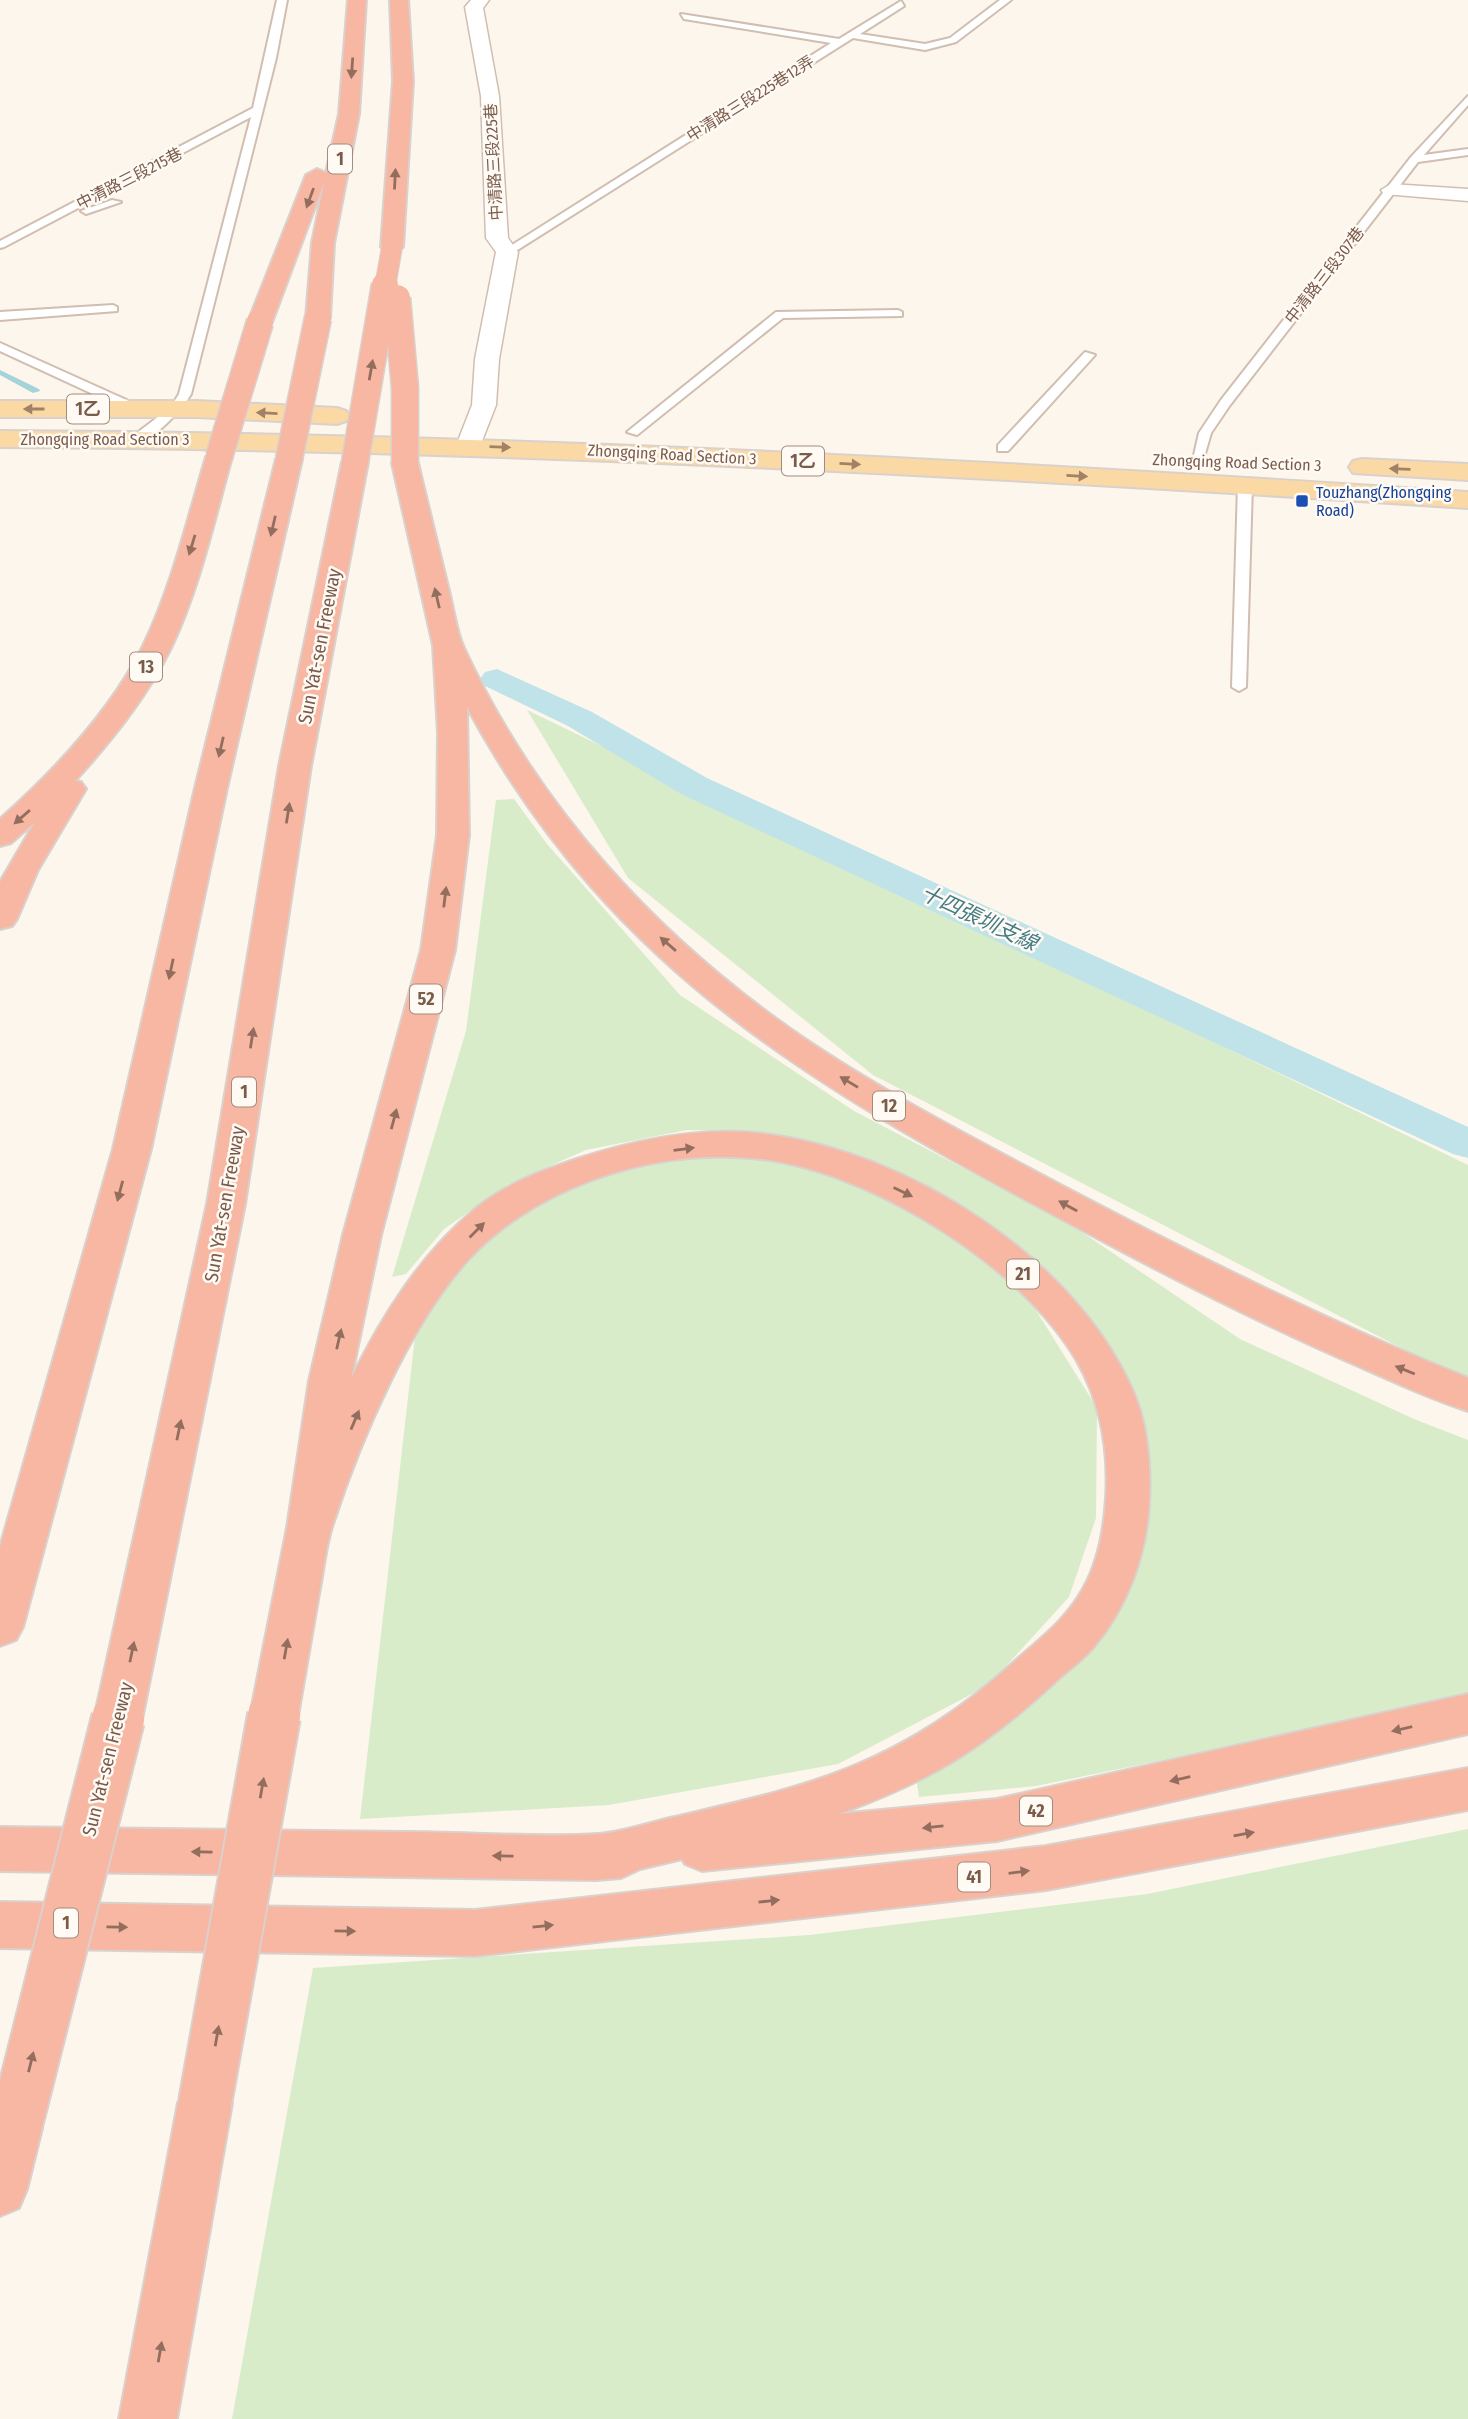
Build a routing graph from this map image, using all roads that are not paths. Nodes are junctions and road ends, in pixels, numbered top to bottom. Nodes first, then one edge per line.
1 (282, 0) edge
2 (357, 0) edge
3 (398, 0) edge
4 (480, 0) edge
5 (1006, 0) edge
6 (901, 4) dead end
7 (684, 16) dead end
8 (851, 35) junction
9 (841, 42) junction
10 (1468, 99) edge
11 (257, 110) junction
12 (349, 114) junction
13 (1468, 152) edge
14 (1415, 159) junction
15 (1391, 190) junction
16 (1468, 195) edge
17 (116, 202) dead end
18 (0, 245) edge
19 (392, 247) junction
20 (0, 252) edge
21 (507, 253) junction
22 (113, 309) dead end
23 (898, 314) dead end
24 (0, 316) edge
25 (0, 347) edge
26 (1089, 355) dead end
27 (0, 409) edge
28 (176, 409) junction
29 (138, 410) junction
30 (633, 432) junction
31 (473, 435) junction
32 (0, 439) edge
33 (138, 439) junction
34 (1003, 448) junction
35 (1197, 461) junction
36 (1314, 466) dead end
37 (1340, 466) dead end
38 (1468, 472) edge
39 (1245, 485) junction
40 (1468, 500) edge
41 (448, 645) junction
42 (1239, 687) dead end
43 (102, 732) junction
44 (0, 836) edge
45 (0, 919) edge
46 (1103, 1225) junction
47 (1468, 1395) edge
48 (1468, 1424) edge
49 (309, 1528) junction
50 (0, 1627) edge
51 (1468, 1713) edge
52 (1468, 1789) edge
53 (0, 1849) edge
54 (596, 1858) junction
55 (0, 1925) edge
56 (0, 2189) edge
57 (148, 2419) edge

1 - 11 lane
2 -> 12 highway, 1
19 -> 3 highway, Sun Yat-sen Freeway / 1
4 - 21 street, 中清路三段225巷
5 - 8 lane
6 - 8 lane, 中清路三段225巷12弄
7 - 9 lane
8 - 9 lane, 中清路三段225巷12弄
9 - 21 lane, 中清路三段225巷12弄
10 - 14 lane, 中清路三段307巷
11 - 18 lane, 中清路三段215巷
11 - 28 lane
12 -> 43 highway, 13, bridge
12 -> 50 highway, 1, bridge
13 - 14 lane
14 - 15 lane, 中清路三段307巷
15 - 16 street
15 - 35 lane, 中清路三段307巷
17 - 20 lane
41 -> 19 highway, 52, bridge
56 -> 19 highway, Sun Yat-sen Freeway / 1, bridge
21 - 31 street, 中清路三段225巷
22 - 24 lane
23 - 30 lane
25 - 29 lane
26 - 34 lane
29 -> 27 main road, Zhongqing Road Section 3 / 1乙
28 - 29 main road, Zhongqing Road Section 3 / 1乙
31 -> 28 main road, Zhongqing Road Section 3 / 1乙
28 - 33 lane
30 - 31 main road, Zhongqing Road Section 3 / 1乙
30 - 34 main road, Zhongqing Road Section 3 / 1乙
31 - 33 main road, Zhongqing Road Section 3 / 1乙
31 -> 39 main road, Zhongqing Road Section 3 / 1乙
32 - 33 main road, Zhongqing Road Section 3 / 1乙
34 - 35 main road, Zhongqing Road Section 3 / 1乙
35 - 36 main road, Zhongqing Road Section 3 / 1乙
38 -> 37 main road, Zhongqing Road Section 3
39 - 40 main road, Zhongqing Road Section 3 / 1乙
39 - 42 lane
46 -> 41 highway, 12
49 -> 41 highway, 52
43 -> 44 highway, 13
43 - 45 highway
47 -> 46 highway, 12
46 - 48 highway
49 -> 54 highway, 21
57 -> 49 highway, bridge
51 -> 54 highway, 42
55 -> 52 highway, 41
54 -> 53 highway

